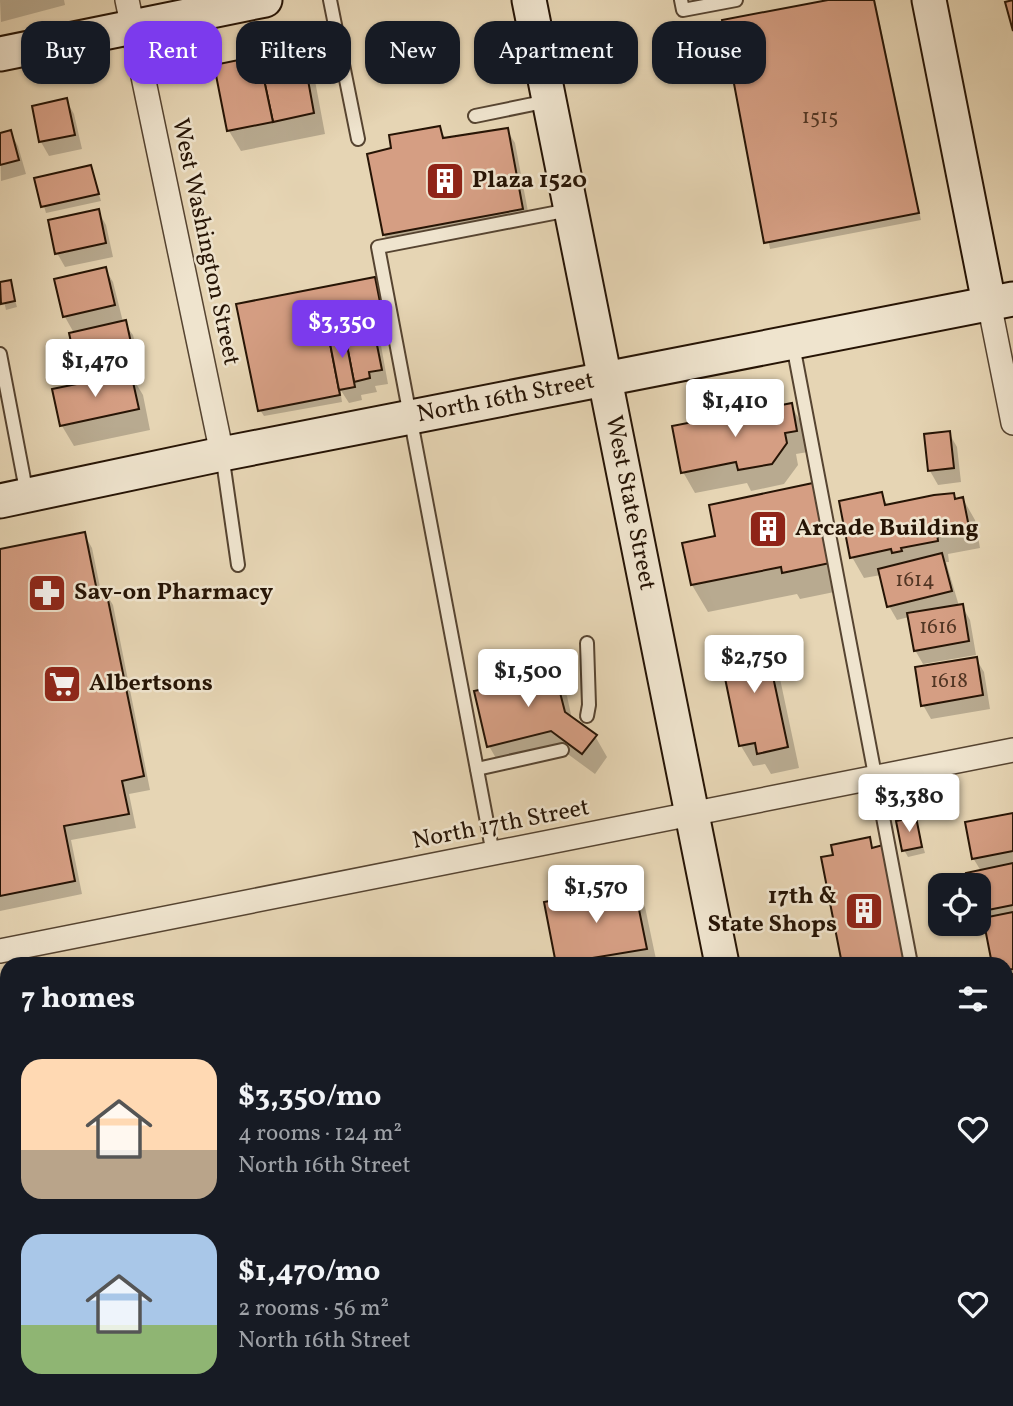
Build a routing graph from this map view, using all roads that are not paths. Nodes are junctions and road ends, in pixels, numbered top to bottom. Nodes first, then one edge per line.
1 (265, 0) edge
2 (330, 0) edge
3 (529, 0) edge
4 (736, 0) edge
5 (929, 0) edge
6 (682, 5) edge
7 (130, 13) edge
8 (0, 54) edge
9 (549, 101) junction
10 (475, 116) dead end
11 (358, 139) dead end
12 (571, 210) junction
13 (1001, 301) edge
14 (793, 341) junction
15 (0, 354) edge
16 (602, 379) junction
17 (410, 417) junction
18 (1013, 423) edge
19 (222, 454) junction
20 (14, 498) edge
21 (238, 565) dead end
22 (587, 643) dead end
23 (587, 716) dead end
24 (562, 750) dead end
25 (1013, 750) edge
26 (477, 769) junction
27 (876, 778) junction
28 (692, 814) junction
29 (493, 854) junction
30 (0, 951) edge
31 (721, 957) edge
32 (910, 957) edge

1 - 7 main road
2 - 11 lane
3 - 9 main road, West State Street
4 - 6 lane
5 - 13 main road
7 - 8 main road
7 - 19 street, West Washington Street
9 - 10 lane
9 - 12 main road, West State Street
12 - 16 main road, West State Street
12 - 17 lane
13 - 14 main road, North 16th Street
13 - 18 street
14 - 16 main road, North 16th Street
14 - 27 lane
15 - 20 lane
16 - 17 main road, North 16th Street
16 - 28 main road, West State Street
17 - 19 main road, North 16th Street
17 - 26 lane
19 - 20 main road, North 16th Street
19 - 21 lane
22 - 23 lane
24 - 26 lane
25 - 27 street, North 17th Street
26 - 29 lane
27 - 28 street, North 17th Street
27 - 32 lane
28 - 29 street, North 17th Street
28 - 31 main road, West State Street
29 - 30 street, North 17th Street

